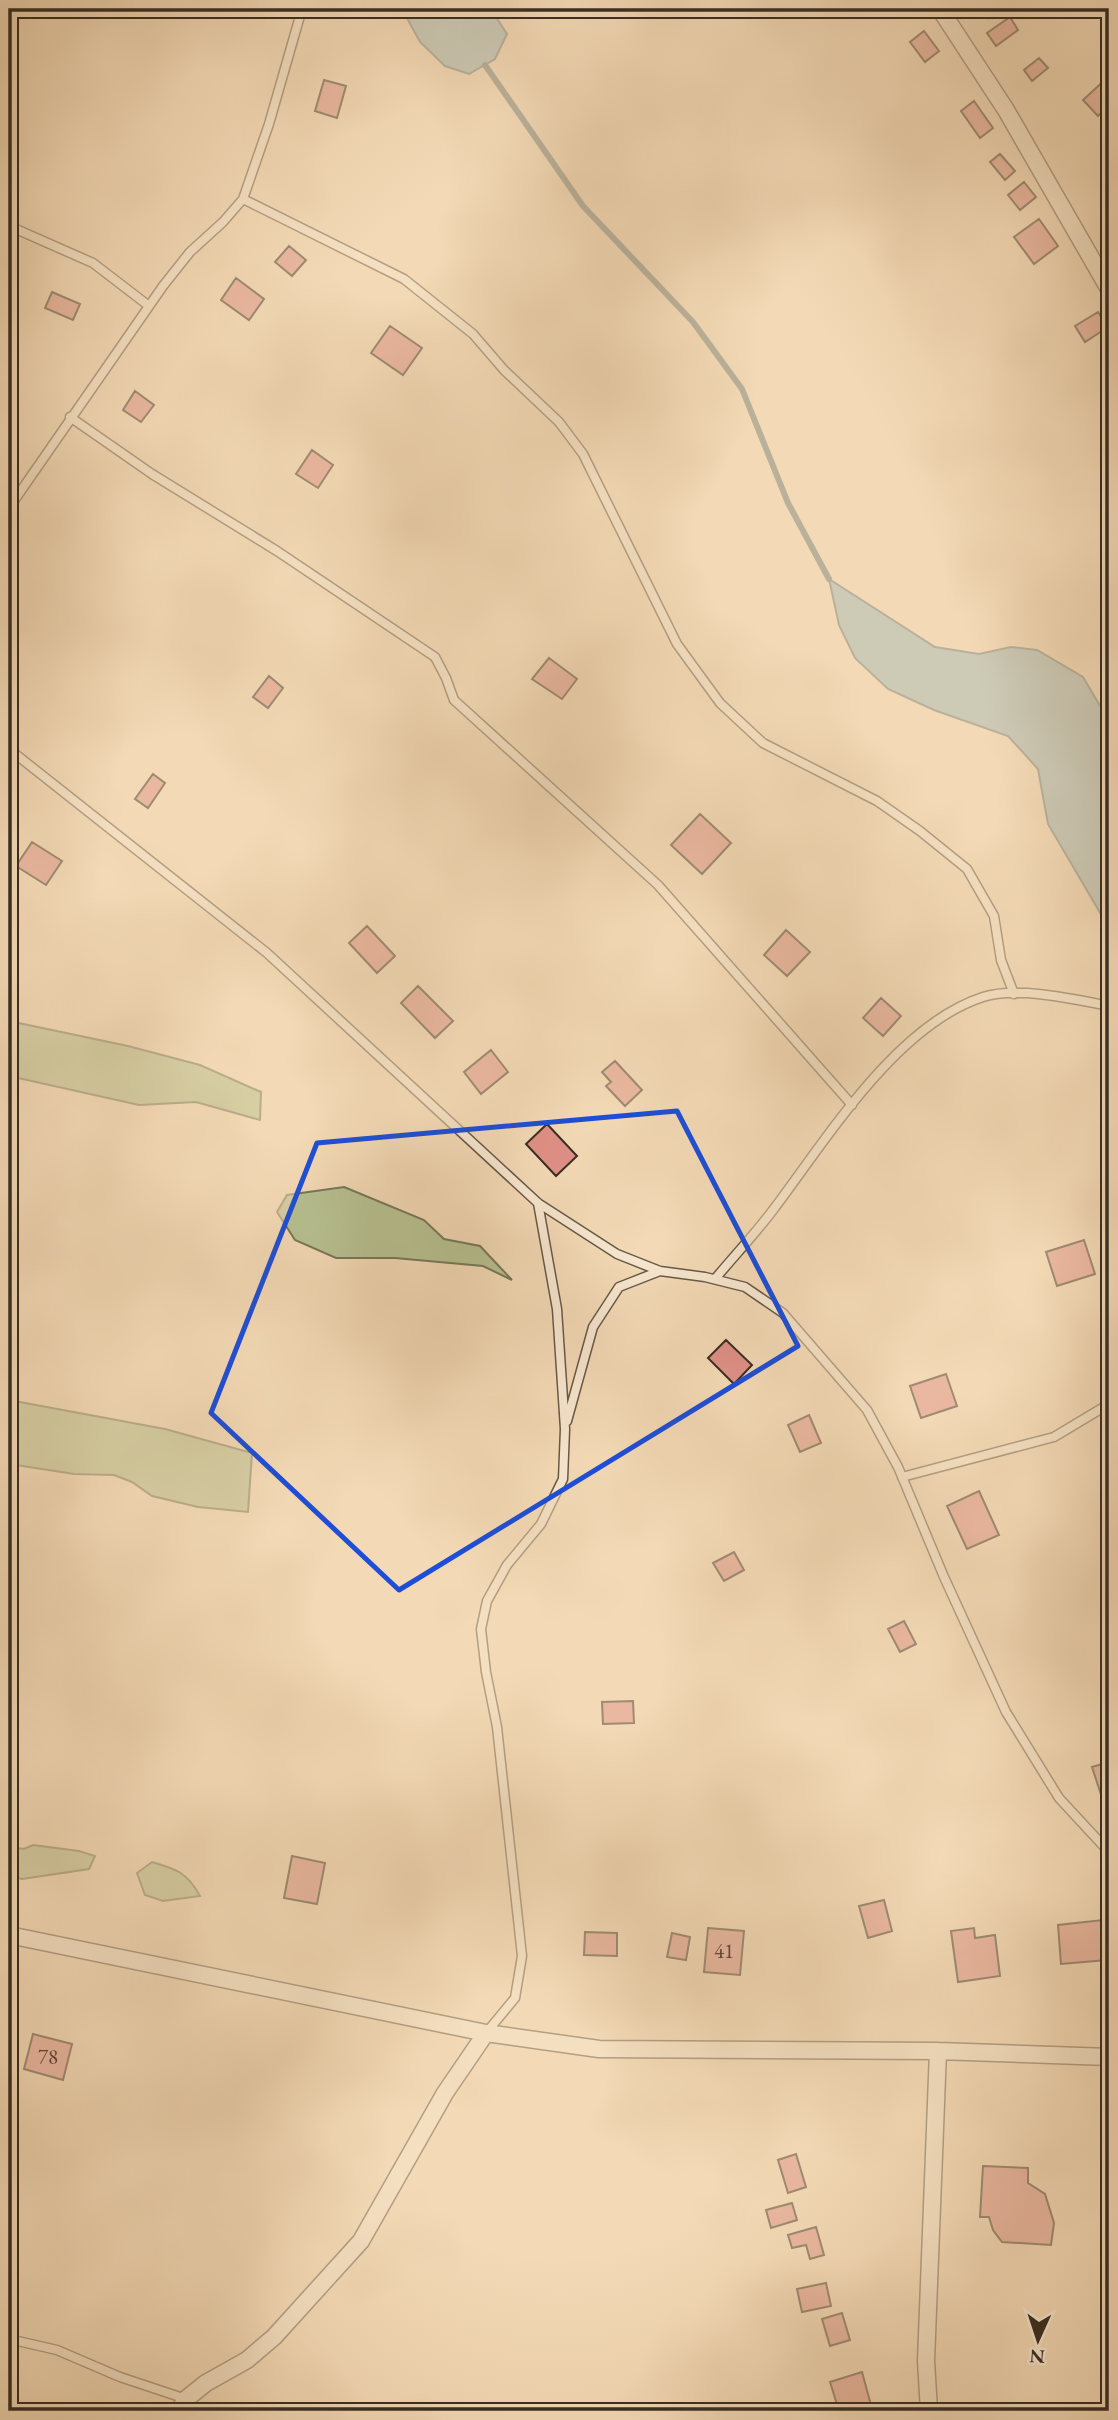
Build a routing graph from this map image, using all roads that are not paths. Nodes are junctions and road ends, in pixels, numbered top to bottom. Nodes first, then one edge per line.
1 (302, 9) edge
2 (940, 9) edge
3 (243, 199) junction
4 (9, 226) edge
5 (1109, 289) edge
6 (149, 306) junction
7 (70, 417) junction
8 (9, 508) edge
9 (9, 749) edge
10 (1014, 994) junction
11 (1109, 1006) edge
12 (852, 1105) junction
13 (538, 1203) junction
14 (660, 1271) junction
15 (715, 1279) junction
16 (1109, 1404) edge
17 (565, 1429) junction
18 (902, 1477) junction
19 (1109, 1852) edge
20 (9, 1935) edge
21 (486, 2033) junction
22 (938, 2052) junction
23 (1109, 2057) edge
24 (9, 2339) edge
25 (183, 2405) edge
26 (929, 2411) edge

1 - 3 lane
2 - 5 street
3 - 6 lane
3 - 10 lane
4 - 6 lane
6 - 7 lane
7 - 8 lane
7 - 12 lane
9 - 13 lane
10 - 11 lane
10 - 12 lane
12 - 15 lane
13 - 14 lane
13 - 17 lane
14 - 15 lane
14 - 17 lane
15 - 18 lane
16 - 18 lane
17 - 21 lane
18 - 19 lane
20 - 21 street
21 - 22 street
21 - 25 street
22 - 23 street
22 - 26 street
24 - 25 lane

